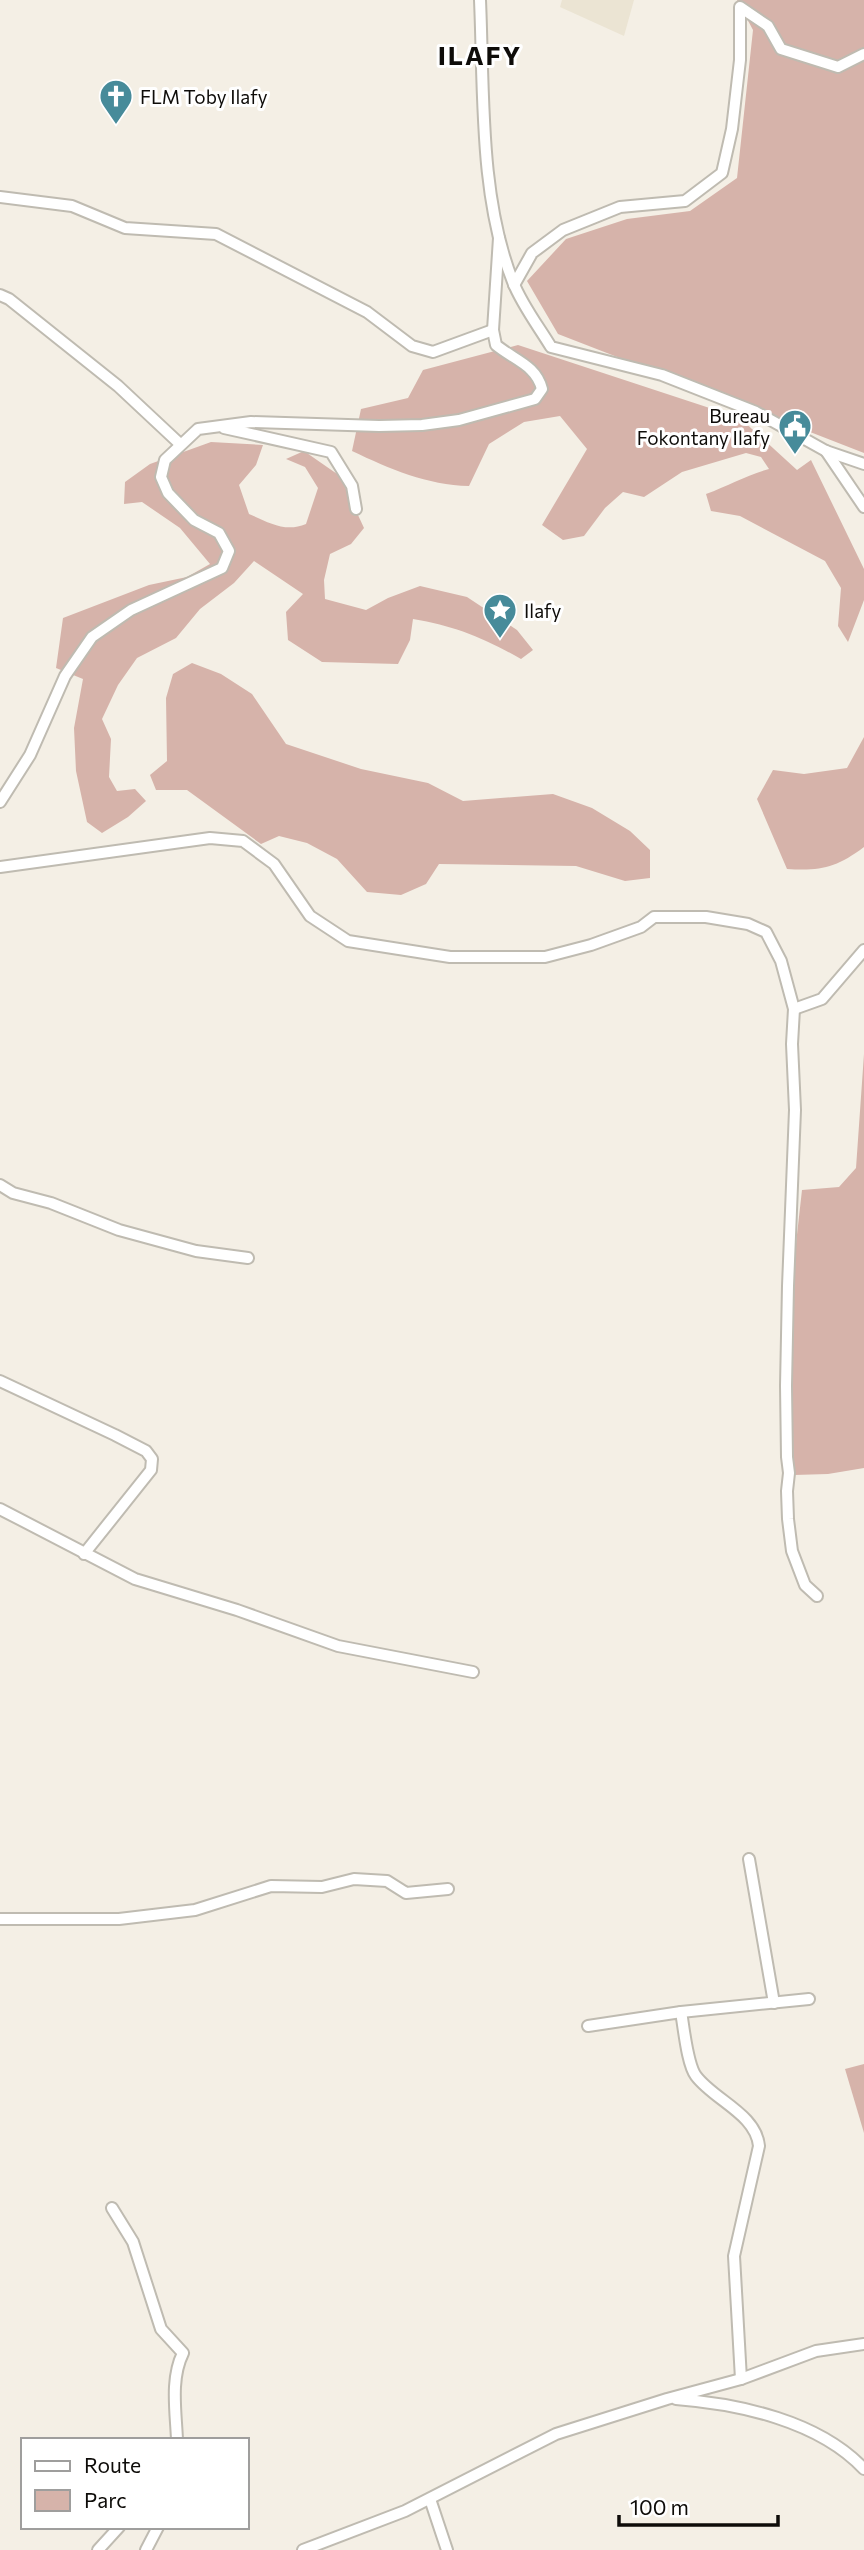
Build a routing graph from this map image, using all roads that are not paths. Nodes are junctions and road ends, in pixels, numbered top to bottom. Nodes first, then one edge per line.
1 (480, 0) edge
2 (864, 54) edge
3 (0, 197) edge
4 (499, 238) junction
5 (513, 285) junction
6 (0, 295) edge
7 (493, 330) junction
8 (215, 425) junction
9 (180, 444) junction
10 (826, 451) junction
11 (864, 464) edge
12 (864, 507) edge
13 (356, 509) dead end
14 (0, 802) edge
15 (0, 867) edge
16 (864, 950) edge
17 (793, 1009) junction
18 (0, 1185) edge
19 (248, 1258) dead end
20 (0, 1381) edge
21 (0, 1508) edge
22 (84, 1554) junction
23 (817, 1596) dead end
24 (474, 1672) dead end
25 (749, 1859) dead end
26 (448, 1889) dead end
27 (0, 1919) edge
28 (810, 1999) dead end
29 (774, 2003) junction
30 (681, 2012) junction
31 (588, 2026) dead end
32 (112, 2208) dead end
33 (864, 2344) edge
34 (741, 2379) junction
35 (667, 2399) junction
36 (177, 2438) edge
37 (864, 2469) edge
38 (430, 2499) junction
39 (117, 2529) edge
40 (157, 2529) edge
41 (98, 2550) edge
42 (146, 2550) edge
43 (303, 2550) edge
44 (447, 2550) edge

1 - 4 street
2 - 5 street
3 - 7 street
4 - 5 street
4 - 7 street
5 - 10 street
6 - 9 street
7 - 8 street
8 - 9 street
8 - 13 street
9 - 14 street
10 - 11 street
10 - 12 street
15 - 17 street
16 - 17 street
17 - 23 street
18 - 19 street
20 - 22 street
21 - 22 street
22 - 24 street
25 - 29 street
26 - 27 street
28 - 29 street
29 - 30 street
30 - 31 street
30 - 34 street
32 - 36 street
33 - 34 street
34 - 35 street
35 - 37 street
35 - 38 street
38 - 43 street
38 - 44 street
39 - 41 street
40 - 42 street

